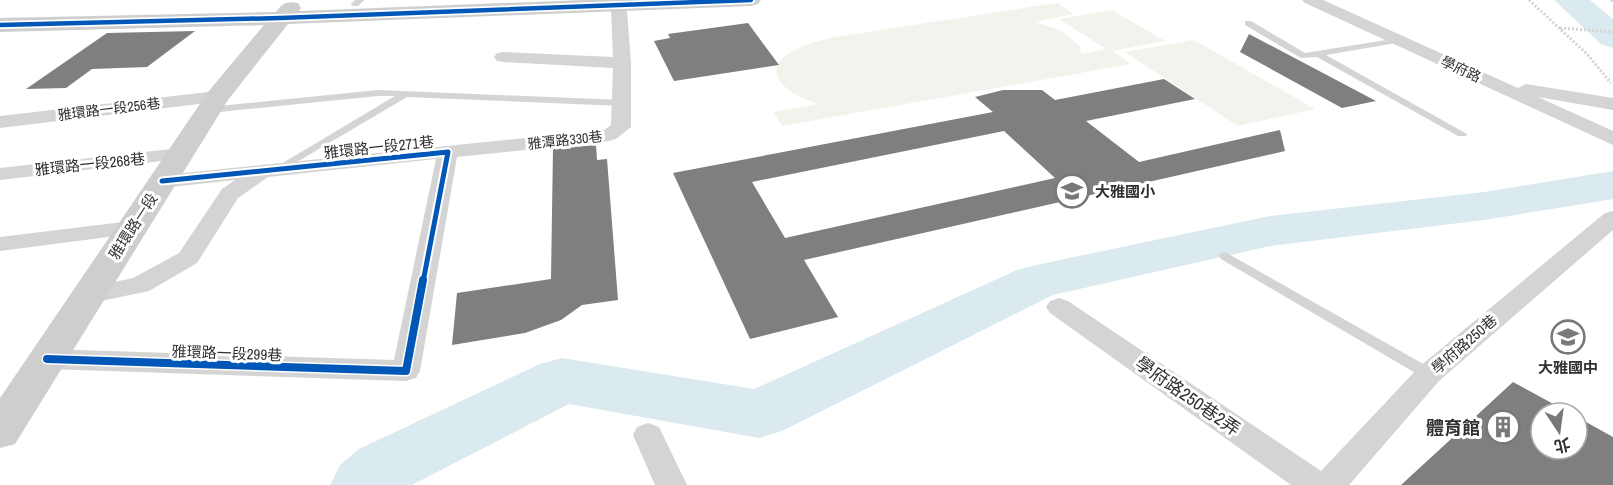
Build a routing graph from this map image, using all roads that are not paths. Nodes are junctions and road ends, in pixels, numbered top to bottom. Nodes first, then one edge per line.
1 (469, 0) edge
2 (751, 0) edge
3 (1310, 0) edge
4 (358, 2) edge
5 (613, 2) edge
6 (290, 8) edge
7 (0, 13) edge
8 (1248, 23) dead end
9 (0, 25) edge
10 (1396, 40) junction
11 (1318, 54) junction
12 (503, 57) dead end
13 (622, 63) junction
14 (1498, 86) junction
15 (405, 94) junction
16 (213, 104) junction
17 (622, 104) junction
18 (1613, 104) edge
19 (0, 122) edge
20 (1462, 134) dead end
21 (1613, 139) edge
22 (448, 152) junction
23 (180, 154) junction
24 (271, 170) junction
25 (0, 174) edge
26 (162, 181) junction
27 (1613, 218) edge
28 (131, 228) junction
29 (0, 244) edge
30 (1225, 256) dead end
31 (87, 296) junction
32 (1059, 307) dead end
33 (47, 359) junction
34 (406, 371) joint
35 (1429, 374) junction
36 (0, 432) edge
37 (648, 435) dead end
38 (671, 485) edge
39 (1316, 485) edge
40 (1329, 485) edge

1 - 4 street
2 - 5 street
3 - 10 street, 學府路
4 - 6 street
5 - 6 street
5 - 13 street, 雅潭路330巷
6 - 7 street
6 - 9 street
6 - 16 street, 雅環路一段
8 - 11 lane
10 - 11 lane
10 - 14 street, 學府路
11 - 20 lane
12 - 13 street
13 - 17 street, 雅潭路330巷
14 - 18 street
14 - 21 street, 學府路
15 - 16 lane
15 - 17 lane
15 - 24 lane
16 - 19 street, 雅環路一段256巷
16 - 23 street, 雅環路一段
17 - 22 street, 雅潭路330巷
22 - 24 street, 雅環路一段271巷
22 - 34 street, 雅環路一段271巷
23 - 25 street, 雅環路一段268巷
23 - 26 street, 雅環路一段
24 - 26 street, 雅環路一段271巷
24 - 31 street
26 - 28 street, 雅環路一段
27 - 35 street, 學府路250巷
28 - 29 street
28 - 31 street, 雅環路一段
30 - 35 lane
31 - 33 street, 雅環路一段
32 - 39 street, 學府路250巷2弄
33 - 34 street, 雅環路一段299巷
33 - 36 street, 雅環路一段
35 - 40 street, 學府路250巷
37 - 38 street

